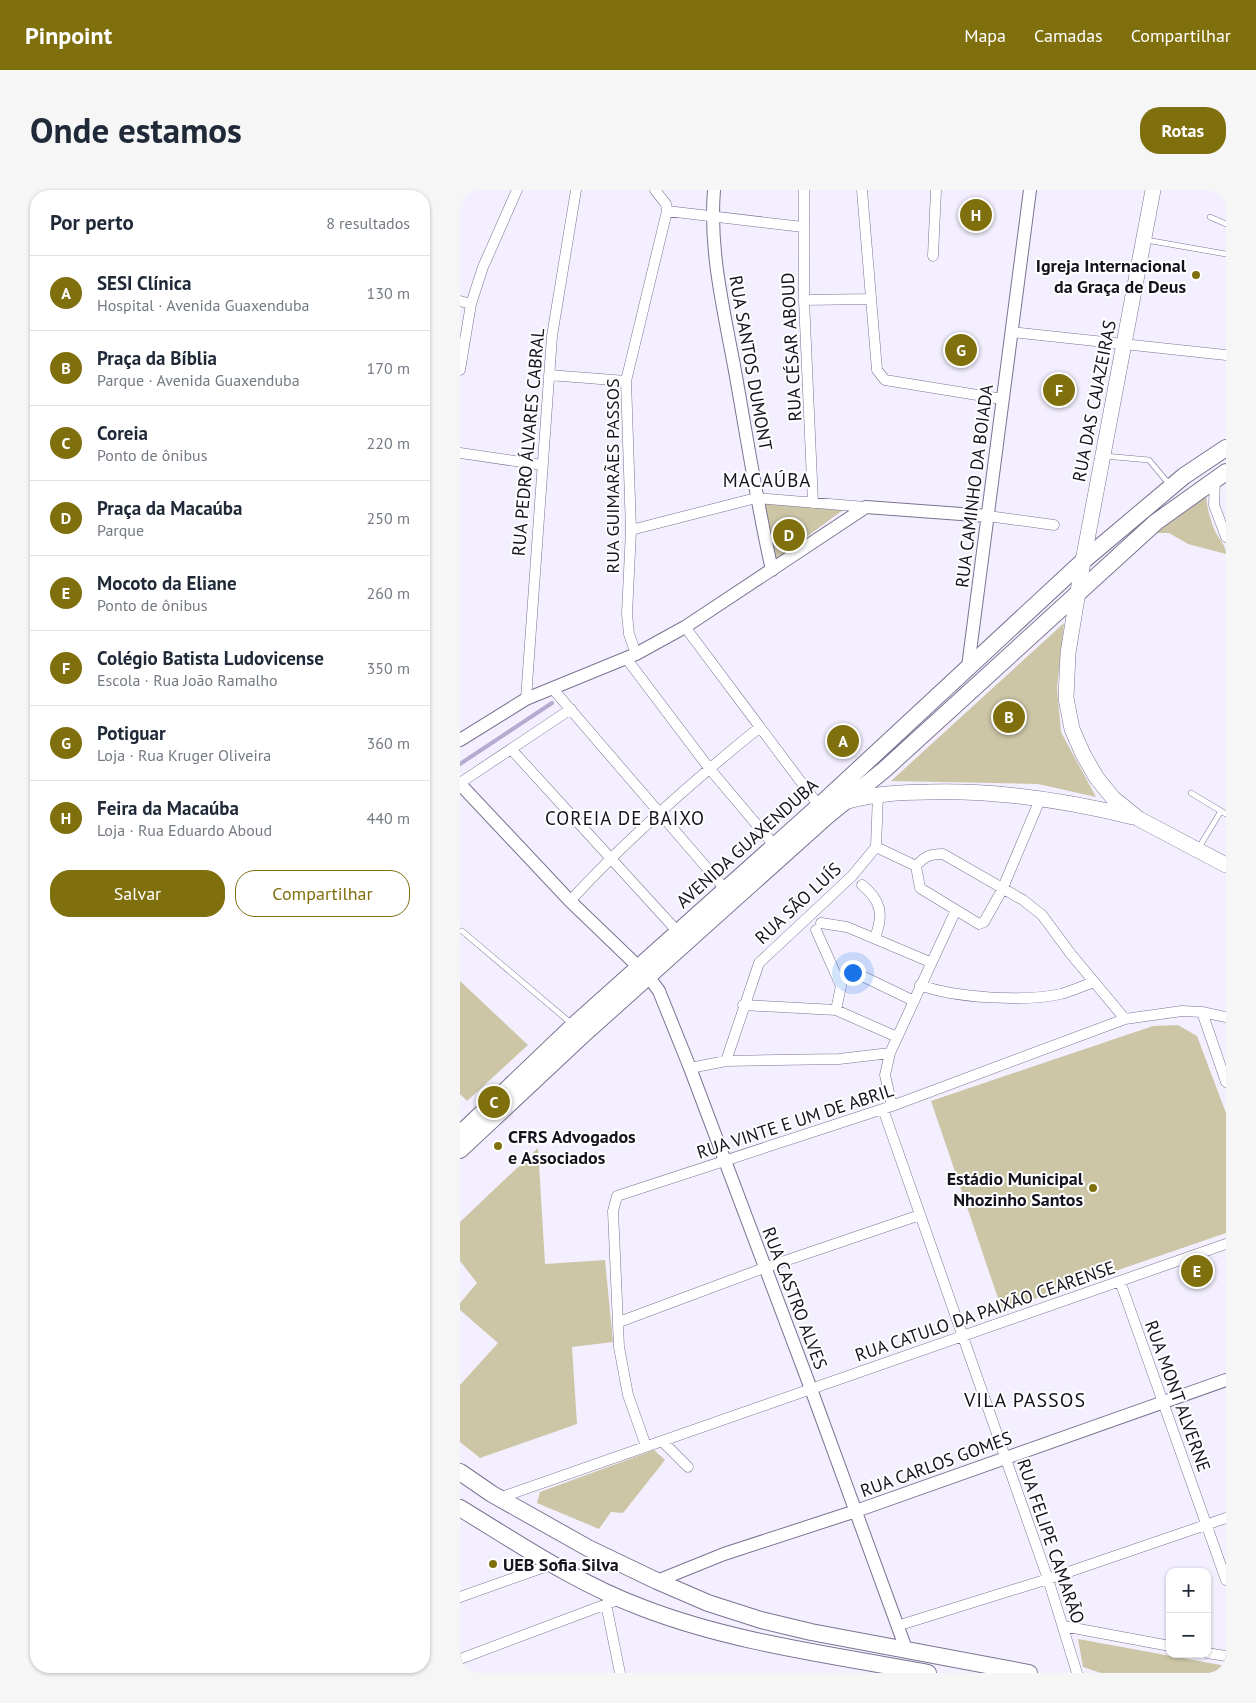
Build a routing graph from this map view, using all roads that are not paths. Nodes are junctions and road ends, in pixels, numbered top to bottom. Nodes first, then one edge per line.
1 (517, 190) edge
2 (576, 190) edge
3 (656, 190) edge
4 (714, 190) edge
5 (804, 190) edge
6 (862, 190) edge
7 (936, 190) edge
8 (1030, 190) edge
9 (1153, 190) edge
10 (667, 211) junction
11 (712, 217) junction
12 (1210, 217) dead end
13 (1226, 224) edge
14 (803, 227) junction
15 (1143, 240) junction
16 (1226, 254) edge
17 (933, 256) dead end
18 (871, 299) junction
19 (804, 300) junction
20 (460, 301) edge
21 (471, 304) junction
22 (1012, 332) junction
23 (1124, 345) junction
24 (1226, 355) edge
25 (460, 368) edge
26 (549, 375) junction
27 (626, 381) junction
28 (1002, 399) junction
29 (1226, 448) edge
30 (460, 453) edge
31 (1103, 456) junction
32 (542, 465) junction
33 (1220, 475) edge
34 (1171, 486) junction
35 (756, 498) junction
36 (813, 503) junction
37 (866, 507) junction
38 (988, 516) junction
39 (1054, 525) dead end
40 (631, 530) junction
41 (1226, 537) edge
42 (1083, 561) junction
43 (1110, 563) junction
44 (772, 570) junction
45 (1078, 592) junction
46 (685, 627) junction
47 (631, 656) junction
48 (968, 667) junction
49 (552, 688) junction
50 (526, 699) junction
51 (571, 710) junction
52 (760, 727) junction
53 (460, 740) edge
54 (511, 749) junction
55 (710, 768) junction
56 (884, 770) junction
57 (460, 783) edge
58 (1191, 793) dead end
59 (878, 794) junction
60 (1041, 797) junction
61 (843, 803) junction
62 (823, 811) junction
63 (1224, 812) edge
64 (660, 813) junction
65 (1139, 819) junction
66 (774, 846) junction
67 (876, 847) junction
68 (1197, 850) junction
69 (610, 857) junction
70 (1226, 865) edge
71 (916, 866) junction
72 (852, 876) junction
73 (862, 885) joint
74 (725, 890) junction
75 (1002, 890) junction
76 (570, 901) junction
77 (955, 912) junction
78 (462, 931) dead end
79 (678, 932) junction
80 (875, 937) junction
81 (930, 962) junction
82 (643, 972) junction
83 (838, 980) junction
84 (1094, 982) junction
85 (920, 985) junction
86 (914, 1001) junction
87 (743, 1005) junction
88 (836, 1010) junction
89 (1202, 1012) junction
90 (1226, 1017) edge
91 (1125, 1019) junction
92 (578, 1030) junction
93 (897, 1037) junction
94 (890, 1053) junction
95 (726, 1061) junction
96 (690, 1068) junction
97 (1226, 1082) edge
98 (887, 1108) junction
99 (460, 1134) edge
100 (460, 1150) edge
101 (724, 1162) junction
102 (920, 1215) junction
103 (1226, 1244) edge
104 (764, 1268) junction
105 (1120, 1281) junction
106 (619, 1322) junction
107 (962, 1336) junction
108 (1226, 1380) edge
109 (811, 1389) junction
110 (1163, 1402) junction
111 (662, 1441) junction
112 (646, 1446) junction
113 (1005, 1458) junction
114 (688, 1467) dead end
115 (460, 1472) edge
116 (500, 1498) junction
117 (460, 1508) edge
118 (856, 1511) junction
119 (1226, 1518) edge
120 (485, 1523) junction
121 (1207, 1524) junction
122 (552, 1564) junction
123 (1048, 1579) junction
124 (1226, 1580) edge
125 (657, 1581) junction
126 (460, 1597) edge
127 (613, 1602) junction
128 (897, 1626) junction
129 (1063, 1626) junction
130 (1166, 1645) edge
131 (906, 1649) junction
132 (1211, 1654) edge
133 (1226, 1656) edge
134 (460, 1660) edge
135 (912, 1671) edge
136 (620, 1673) edge
137 (928, 1673) edge
138 (1029, 1673) edge
139 (1077, 1673) edge

1 - 21 street
2 - 26 street, RUA PEDRO ÁLVARES CABRAL
3 - 10 street
4 - 11 street, RUA SANTOS DUMONT
5 - 14 street, RUA CÉSAR ABOUD
6 - 18 street
7 - 17 street
8 - 22 street, RUA CAMINHO DA BOIADA
9 - 15 main road, RUA DAS CAJAZEIRAS
10 - 11 street
10 - 27 street, RUA GUIMARÃES PASSOS
11 - 14 street
11 - 35 street, RUA SANTOS DUMONT
12 - 13 lane
14 - 19 street, RUA CÉSAR ABOUD
15 - 16 lane
15 - 23 main road, RUA DAS CAJAZEIRAS
18 - 19 street
18 - 28 street
19 - 36 street, RUA CÉSAR ABOUD
20 - 21 street
21 - 25 street
22 - 23 street
22 - 28 street, RUA CAMINHO DA BOIADA
23 - 24 street
23 - 31 main road, RUA DAS CAJAZEIRAS
26 - 27 street
26 - 32 street, RUA PEDRO ÁLVARES CABRAL
27 - 40 street, RUA GUIMARÃES PASSOS
28 - 38 street, RUA CAMINHO DA BOIADA
29 - 34 main road, AVENIDA GUAXENDUBA
30 - 32 street
31 - 34 lane
31 - 42 main road, RUA DAS CAJAZEIRAS
32 - 50 street, RUA PEDRO ÁLVARES CABRAL
33 - 41 street
33 - 43 main road, AVENIDA GUAXENDUBA
34 - 42 main road, AVENIDA GUAXENDUBA
35 - 36 street
35 - 40 street
35 - 44 street, RUA SANTOS DUMONT
36 - 37 street
37 - 38 street
37 - 44 street
38 - 39 street
38 - 48 street, RUA CAMINHO DA BOIADA
40 - 47 street, RUA GUIMARÃES PASSOS
42 - 43 main road
42 - 45 main road, RUA DAS CAJAZEIRAS
42 - 48 main road, AVENIDA GUAXENDUBA
43 - 45 main road, AVENIDA GUAXENDUBA
44 - 46 street
45 - 56 main road, AVENIDA GUAXENDUBA
45 - 65 main road, RUA DAS CAJAZEIRAS
46 - 47 street
46 - 52 street
47 - 49 street
47 - 55 street
48 - 56 main road
48 - 62 main road, AVENIDA GUAXENDUBA
49 - 50 street
49 - 51 street
50 - 53 street
51 - 54 street
51 - 64 street
52 - 55 street
52 - 62 street
54 - 57 street
54 - 69 street
55 - 64 street
55 - 66 street
56 - 61 main road, AVENIDA GUAXENDUBA
57 - 76 street, RUA CASTRO ALVES
58 - 63 lane
59 - 60 main road
59 - 61 main road
59 - 67 street
60 - 65 main road
60 - 75 street
61 - 62 main road, AVENIDA GUAXENDUBA
62 - 66 main road, AVENIDA GUAXENDUBA
62 - 82 main road, AVENIDA GUAXENDUBA
63 - 68 lane
64 - 69 street
64 - 74 street
65 - 68 main road
66 - 74 main road, AVENIDA GUAXENDUBA
67 - 71 street
67 - 72 street, RUA SÃO LUÍS
68 - 70 main road
69 - 76 street
69 - 79 street
71 - 75 street
71 - 77 street
72 - 73 lane
72 - 87 street, RUA SÃO LUÍS
73 - 80 street
74 - 79 main road, AVENIDA GUAXENDUBA
75 - 77 street
75 - 84 street
76 - 82 street, RUA CASTRO ALVES
77 - 81 street, RUA FELIPE CAMARÃO
78 - 92 lane
79 - 82 main road, AVENIDA GUAXENDUBA
80 - 81 street
80 - 83 street
81 - 85 street, RUA FELIPE CAMARÃO
82 - 92 main road, AVENIDA GUAXENDUBA
82 - 96 street, RUA CASTRO ALVES
83 - 86 street
83 - 88 street
84 - 85 street
84 - 91 street
85 - 86 street, RUA FELIPE CAMARÃO
86 - 93 street, RUA FELIPE CAMARÃO
87 - 88 street
87 - 95 street, RUA SÃO LUÍS
88 - 93 street
89 - 90 street, RUA VINTE E UM DE ABRIL
89 - 91 street, RUA VINTE E UM DE ABRIL
89 - 97 street
91 - 98 street, RUA VINTE E UM DE ABRIL
92 - 99 main road, AVENIDA GUAXENDUBA
92 - 100 main road, AVENIDA GUAXENDUBA
93 - 94 street, RUA FELIPE CAMARÃO
94 - 95 street
94 - 98 street, RUA FELIPE CAMARÃO
95 - 96 street
96 - 101 street, RUA CASTRO ALVES
98 - 101 street, RUA VINTE E UM DE ABRIL
98 - 102 street, RUA FELIPE CAMARÃO
101 - 104 street, RUA CASTRO ALVES
101 - 106 street, RUA VINTE E UM DE ABRIL
102 - 104 street
102 - 107 street, RUA FELIPE CAMARÃO
103 - 105 street, RUA CATULO DA PAIXÃO CEARENSE
104 - 106 street
104 - 109 street, RUA CASTRO ALVES
105 - 107 street, RUA CATULO DA PAIXÃO CEARENSE
105 - 110 street, RUA MONT ALVERNE
106 - 112 street, RUA VINTE E UM DE ABRIL
107 - 109 street, RUA CATULO DA PAIXÃO CEARENSE
107 - 113 street, RUA FELIPE CAMARÃO
108 - 110 street, RUA CARLOS GOMES
109 - 111 street, RUA CATULO DA PAIXÃO CEARENSE
109 - 118 street, RUA CASTRO ALVES
110 - 113 street, RUA CARLOS GOMES
110 - 121 street, RUA MONT ALVERNE
111 - 112 street, RUA CATULO DA PAIXÃO CEARENSE
111 - 114 street
112 - 116 street, RUA CATULO DA PAIXÃO CEARENSE
113 - 118 street, RUA CARLOS GOMES
113 - 123 street, RUA FELIPE CAMARÃO
115 - 116 main road
116 - 120 main road
116 - 125 main road
117 - 120 main road
118 - 125 street, RUA CARLOS GOMES
118 - 128 street, RUA CASTRO ALVES
119 - 121 street
120 - 122 main road
121 - 123 street
121 - 124 street, RUA MONT ALVERNE
122 - 126 street
122 - 127 main road
123 - 128 street
123 - 129 street, RUA FELIPE CAMARÃO
125 - 131 main road
127 - 134 street
127 - 135 main road
127 - 136 street
128 - 131 street, RUA CASTRO ALVES
129 - 130 street
129 - 139 street, RUA FELIPE CAMARÃO
131 - 138 main road
132 - 133 street
135 - 137 main road

